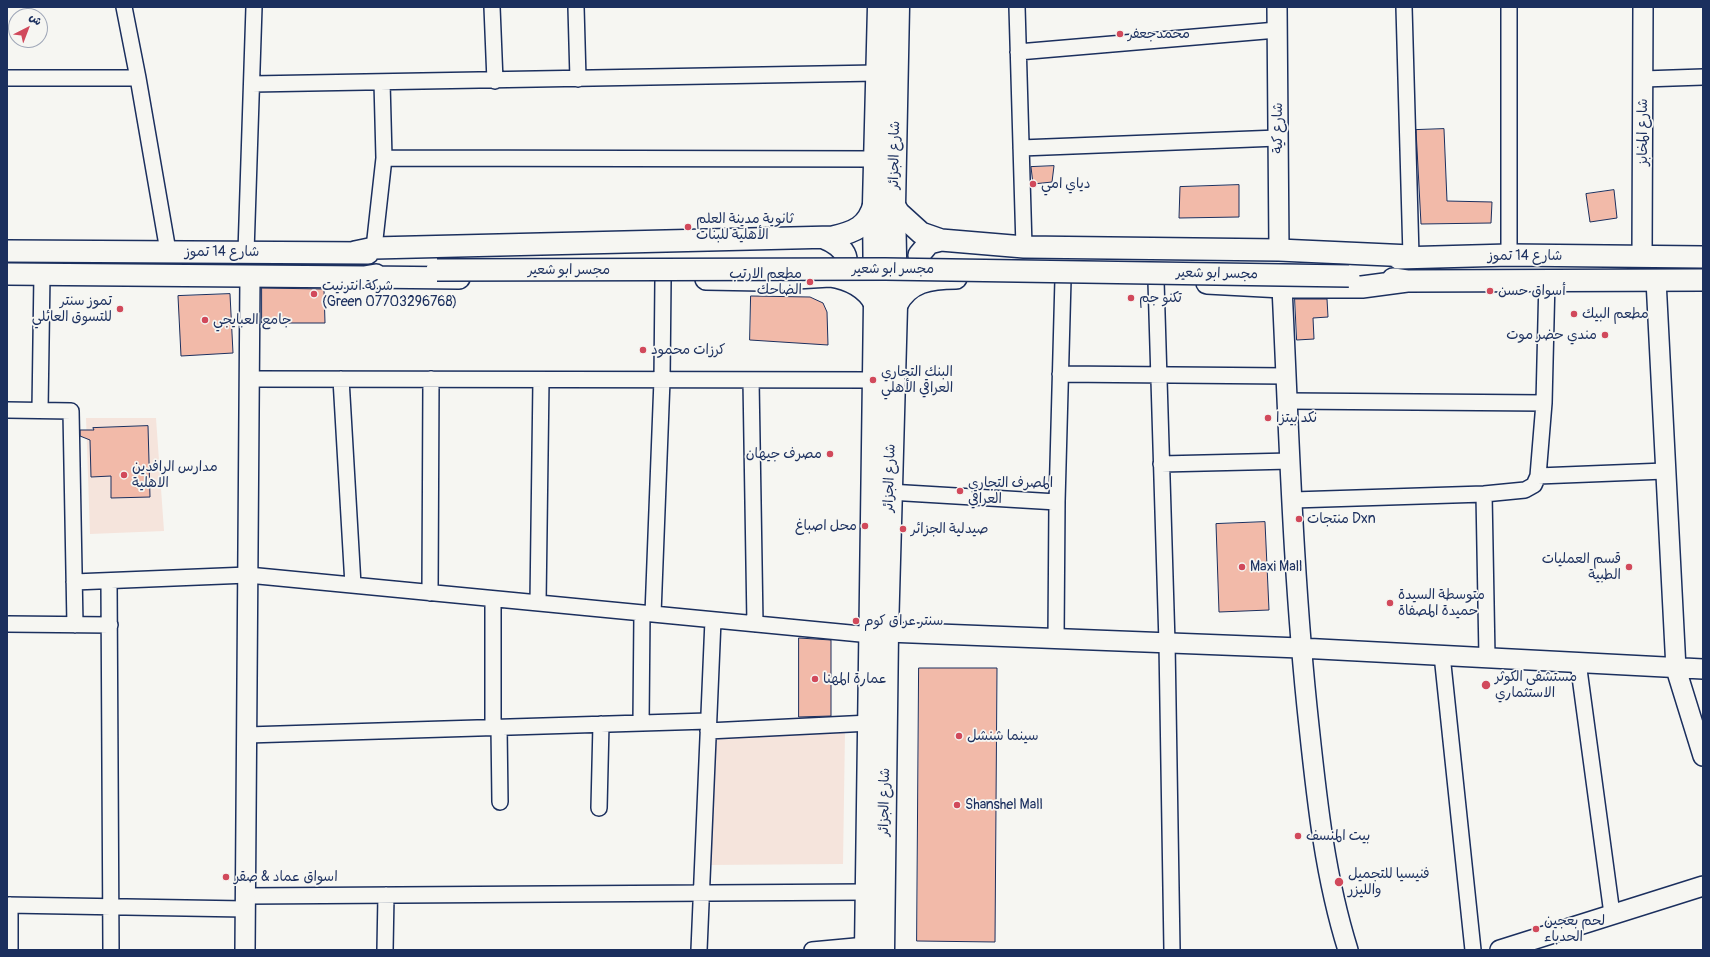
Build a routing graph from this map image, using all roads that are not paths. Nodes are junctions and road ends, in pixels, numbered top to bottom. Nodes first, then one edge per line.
1 (124, 7) edge
2 (254, 7) edge
3 (492, 7) edge
4 (576, 7) edge
5 (879, 7) edge
6 (898, 7) edge
7 (1017, 7) edge
8 (1277, 7) edge
9 (1404, 7) edge
10 (1509, 7) edge
11 (1644, 7) edge
12 (1277, 30) junction
13 (1018, 52) junction
14 (877, 73) junction
15 (1703, 77) edge
16 (7, 78) edge
17 (138, 78) junction
18 (578, 79) junction
19 (1643, 79) junction
20 (495, 81) junction
21 (382, 82) junction
22 (252, 84) junction
23 (1278, 138) junction
24 (1021, 148) junction
25 (384, 158) junction
26 (876, 159) junction
27 (884, 204) junction
28 (824, 238) junction
29 (941, 240) junction
30 (1024, 247) junction
31 (364, 250) junction
32 (1279, 250) junction
33 (7, 251) edge
34 (168, 251) junction
35 (246, 252) junction
36 (1508, 255) junction
37 (1411, 256) junction
38 (1642, 256) junction
39 (1703, 257) edge
40 (437, 264) junction
41 (1348, 269) junction
42 (7, 274) edge
43 (42, 274) junction
44 (830, 276) junction
45 (250, 277) junction
46 (364, 277) junction
47 (941, 278) junction
48 (663, 279) junction
49 (1063, 279) junction
50 (1547, 279) junction
51 (1407, 280) junction
52 (1656, 280) junction
53 (1703, 280) edge
54 (1156, 281) junction
55 (1282, 287) junction
56 (885, 305) junction
57 (1060, 374) junction
58 (1159, 376) junction
59 (1286, 376) junction
60 (250, 379) junction
61 (341, 379) junction
62 (430, 379) junction
63 (541, 380) junction
64 (662, 380) junction
65 (751, 380) junction
66 (874, 380) junction
67 (1288, 402) junction
68 (1544, 403) junction
69 (7, 410) edge
70 (40, 410) junction
71 (1291, 461) junction
72 (1161, 464) junction
73 (1666, 471) junction
74 (1538, 476) junction
75 (890, 492) junction
76 (1484, 494) junction
77 (1293, 500) junction
78 (1057, 502) junction
79 (248, 575) junction
80 (109, 581) junction
81 (74, 582) junction
82 (353, 585) junction
83 (430, 592) junction
84 (493, 599) junction
85 (538, 603) junction
86 (647, 614) junction
87 (713, 620) junction
88 (7, 624) edge
89 (75, 624) junction
90 (755, 624) junction
91 (110, 625) junction
92 (879, 634) junction
93 (1056, 639) junction
94 (1167, 643) junction
95 (1300, 648) junction
96 (1442, 655) junction
97 (1487, 658) junction
98 (1578, 662) junction
99 (1676, 669) junction
100 (1703, 670) edge
101 (641, 723) junction
102 (870, 723) junction
103 (601, 724) junction
104 (708, 726) junction
105 (496, 727) junction
106 (247, 735) junction
107 (1703, 756) edge
108 (500, 802) dead end
109 (599, 808) dead end
110 (1703, 886) edge
111 (866, 892) junction
112 (700, 893) junction
113 (386, 895) junction
114 (245, 902) junction
115 (9, 905) edge
116 (112, 907) junction
117 (1612, 914) junction
118 (872, 948) edge
119 (10, 950) edge
120 (111, 950) edge
121 (245, 950) edge
122 (385, 950) edge
123 (699, 950) edge
124 (812, 950) edge
125 (1172, 950) edge
126 (1348, 950) edge
127 (1473, 950) edge
128 (1500, 950) edge

1 - 17 street
2 - 22 street
3 - 20 street
4 - 18 street
5 - 14 main road, شارع الجزائر
6 - 27 main road, شارع الجزائر
7 - 13 street
8 - 12 street, شارع كية
9 - 37 street
10 - 36 street
11 - 19 street, شارع المخابز
12 - 13 street
12 - 23 street, شارع كية
13 - 24 street
14 - 18 street
14 - 26 main road, شارع الجزائر
15 - 19 street
16 - 17 street
17 - 34 street
18 - 20 street
19 - 38 street, شارع المخابز
20 - 21 street
21 - 22 street
21 - 25 street
22 - 35 street
23 - 24 street
23 - 32 street, شارع كية
24 - 30 street
25 - 26 street
25 - 31 street
26 - 27 main road, شارع الجزائر
27 - 28 main road
27 - 29 main road
27 - 56 main road, شارع الجزائر
28 - 31 main road
28 - 44 main road
29 - 30 main road
29 - 47 main road
30 - 32 main road
31 - 35 main road, شارع 14 تموز
31 - 40 main road, شارع 14 تموز
32 - 37 main road
33 - 34 main road, شارع 14 تموز
34 - 35 main road, شارع 14 تموز
36 - 37 main road, شارع 14 تموز
36 - 38 main road, شارع 14 تموز
37 - 41 main road, شارع 14 تموز
38 - 39 main road, شارع 14 تموز
40 - 41 main road, مجسر ابو شعير
40 - 46 main road, شارع 14 تموز
41 - 51 main road, شارع 14 تموز
42 - 43 main road, شارع 14 تموز
43 - 45 main road, شارع 14 تموز
43 - 70 street
44 - 48 main road
44 - 56 main road
45 - 46 main road, شارع 14 تموز
45 - 60 street
46 - 48 main road
47 - 49 main road
47 - 56 main road
48 - 64 street
49 - 54 main road
49 - 57 street
50 - 51 main road, شارع 14 تموز
50 - 52 main road, شارع 14 تموز
50 - 68 street
51 - 55 main road
52 - 53 main road, شارع 14 تموز
52 - 73 street
54 - 55 main road
54 - 58 street
55 - 59 street
56 - 66 main road, شارع الجزائر
56 - 75 main road, شارع الجزائر
57 - 58 street
57 - 78 street
58 - 59 street
58 - 72 street
59 - 67 street
60 - 61 street
60 - 79 street
61 - 62 street
61 - 82 street
62 - 63 street
62 - 83 street
63 - 64 street
63 - 85 street
64 - 65 street
64 - 86 street
65 - 66 street
65 - 90 street
66 - 92 main road, شارع الجزائر
67 - 68 street
67 - 71 street
68 - 74 street
69 - 70 street
70 - 81 street
71 - 72 street
71 - 77 street
72 - 94 street
73 - 74 street
73 - 99 street
74 - 76 street
75 - 78 street
75 - 92 main road, شارع الجزائر
76 - 77 street
76 - 97 street
77 - 95 street
78 - 93 street
79 - 80 street
79 - 82 street
79 - 106 street
80 - 81 street
80 - 91 street
81 - 89 street
82 - 83 street
83 - 84 street
84 - 85 street
84 - 105 street
85 - 86 street
86 - 87 street
86 - 101 street
87 - 90 street
87 - 104 street
88 - 89 street
89 - 91 street
90 - 92 street
91 - 116 street
92 - 93 street
92 - 102 main road, شارع الجزائر
92 - 118 main road, شارع الجزائر
93 - 94 street
94 - 95 street
94 - 125 street
95 - 96 street
95 - 126 street
96 - 97 street
96 - 127 street
97 - 98 street
98 - 99 street
98 - 117 street
99 - 100 street
99 - 107 street
101 - 103 street
101 - 104 street
102 - 104 street
102 - 111 main road, شارع الجزائر
103 - 105 street
103 - 109 street
104 - 112 street
105 - 106 street
105 - 108 street
106 - 114 street
110 - 117 street
111 - 112 street
111 - 118 main road, شارع الجزائر
112 - 113 street
112 - 123 street
113 - 114 street
113 - 122 street
114 - 116 street
114 - 121 street
115 - 116 street
115 - 119 street
116 - 120 street
117 - 128 street
118 - 124 street

